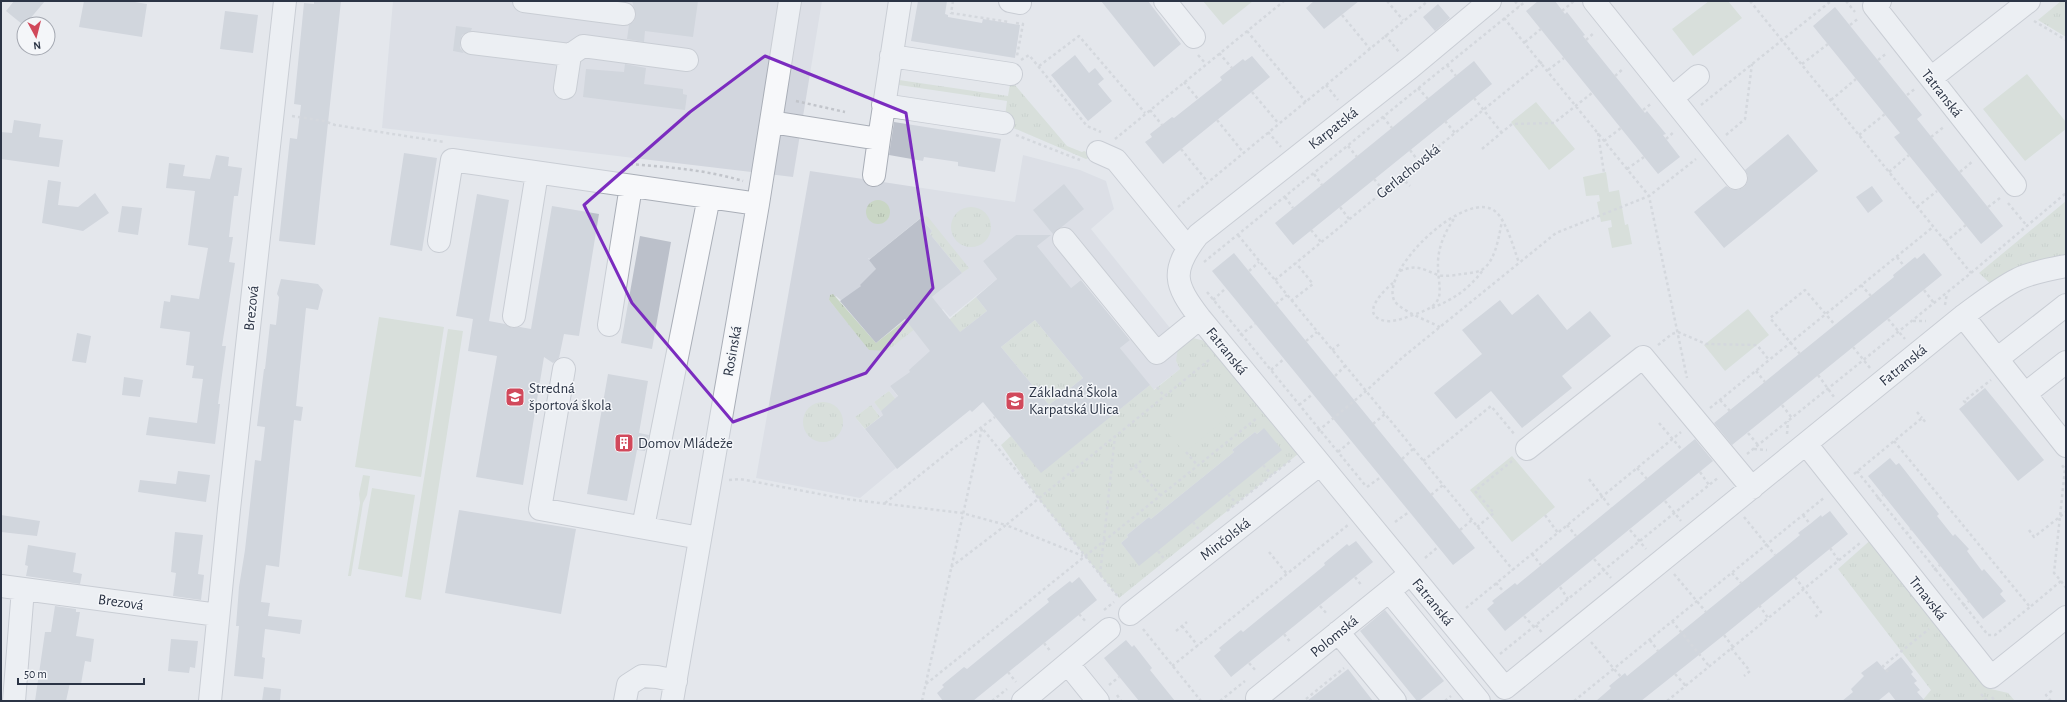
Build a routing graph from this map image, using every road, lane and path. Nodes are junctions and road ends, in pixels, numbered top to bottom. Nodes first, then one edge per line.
1 (285, 1) edge
2 (525, 1) edge
3 (790, 1) edge
4 (900, 1) edge
5 (953, 1) edge
6 (1010, 1) edge
7 (1020, 1) edge
8 (1165, 1) edge
9 (1284, 1) edge
10 (1387, 1) edge
11 (1428, 1) edge
12 (1490, 1) edge
13 (1515, 1) edge
14 (1526, 1) edge
15 (1574, 1) edge
16 (1594, 1) edge
17 (1750, 1) edge
18 (1831, 1) edge
19 (1880, 1) edge
20 (1424, 2) edge
21 (2025, 4) edge
22 (1519, 6) junction
23 (1562, 10) dead end
24 (624, 14) dead end
25 (1342, 15) dead end
26 (1504, 18) junction
27 (1403, 20) junction
28 (1541, 29) dead end
29 (1247, 31) junction
30 (1385, 35) junction
31 (1194, 37) dead end
32 (1782, 40) junction
33 (2066, 40) edge
34 (1525, 42) junction
35 (472, 43) dead end
36 (1828, 44) dead end
37 (1370, 49) junction
38 (1219, 53) junction
39 (1400, 53) dead end
40 (570, 55) junction
41 (891, 56) junction
42 (1564, 58) dead end
43 (687, 60) dead end
44 (1203, 61) dead end
45 (1542, 62) junction
46 (1206, 64) junction
47 (1752, 64) junction
48 (1802, 64) junction
49 (1447, 65) junction
50 (1039, 66) junction
51 (1232, 68) dead end
52 (1548, 70) junction
53 (1011, 74) dead end
54 (1456, 76) dead end
55 (1698, 76) dead end
56 (1931, 78) junction
57 (1856, 79) dead end
58 (1184, 82) junction
59 (1326, 85) junction
60 (565, 88) dead end
61 (1418, 88) junction
62 (1252, 92) dead end
63 (1592, 93) dead end
64 (1474, 98) dead end
65 (1672, 98) junction
66 (1198, 99) dead end
67 (1428, 99) dead end
68 (1831, 100) junction
69 (796, 101) dead end
70 (1306, 102) junction
71 (1340, 102) dead end
72 (883, 105) junction
73 (1577, 106) junction
74 (1149, 110) junction
75 (1483, 110) junction
76 (850, 114) dead end
77 (1145, 114) junction
78 (1885, 114) dead end
79 (1383, 117) junction
80 (1687, 117) junction
81 (1217, 120) dead end
82 (1445, 121) dead end
83 (771, 122) junction
84 (1278, 124) junction
85 (1162, 125) dead end
86 (1392, 128) dead end
87 (1621, 128) dead end
88 (1009, 129) joint
89 (1268, 132) junction
90 (1502, 132) junction
91 (1598, 132) junction
92 (1455, 133) junction
93 (1859, 135) junction
94 (878, 139) junction
95 (1115, 139) junction
96 (1604, 141) junction
97 (1348, 146) junction
98 (1711, 147) junction
99 (1181, 149) dead end
100 (1282, 149) dead end
101 (1482, 149) dead end
102 (1410, 150) dead end
103 (1098, 152) junction
104 (1243, 152) junction
105 (1909, 155) dead end
106 (1357, 157) dead end
107 (1644, 157) dead end
108 (1419, 162) junction
109 (1627, 169) junction
110 (1889, 172) junction
111 (537, 173) junction
112 (1604, 173) dead end
113 (1314, 174) junction
114 (874, 175) dead end
115 (1401, 176) junction
116 (1736, 178) dead end
117 (1374, 179) dead end
118 (1207, 181) junction
119 (1322, 185) dead end
120 (2015, 185) dead end
121 (631, 186) junction
122 (1410, 186) dead end
123 (1384, 191) junction
124 (1937, 191) dead end
125 (2066, 193) edge
126 (1649, 196) junction
127 (709, 197) junction
128 (1285, 197) junction
129 (758, 204) junction
130 (1340, 207) dead end
131 (1916, 207) junction
132 (1293, 208) dead end
133 (1457, 214) junction
134 (1164, 219) junction
135 (1349, 219) junction
136 (1502, 221) junction
137 (1966, 226) dead end
138 (1311, 230) dead end
139 (1238, 235) junction
140 (1064, 239) dead end
141 (439, 241) dead end
142 (1321, 242) junction
143 (1945, 242) junction
144 (1191, 257) junction
145 (1897, 257) dead end
146 (1260, 262) junction
147 (1296, 263) junction
148 (1519, 263) junction
149 (1904, 266) dead end
150 (2066, 266) edge
151 (1485, 268) junction
152 (1248, 271) dead end
153 (1399, 271) junction
154 (1970, 274) junction
155 (1439, 275) junction
156 (1275, 280) junction
157 (1394, 283) junction
158 (1861, 286) dead end
159 (1226, 288) dead end
160 (1205, 290) dead end
161 (1924, 290) dead end
162 (1287, 295) junction
163 (1870, 296) dead end
164 (1213, 300) junction
165 (1291, 301) junction
166 (1934, 303) junction
167 (1276, 304) dead end
168 (2066, 305) edge
169 (1431, 308) junction
170 (1416, 314) junction
171 (514, 316) dead end
172 (1963, 316) junction
173 (1200, 318) junction
174 (1888, 318) dead end
175 (1255, 324) dead end
176 (609, 325) dead end
177 (1835, 325) dead end
178 (1440, 327) junction
179 (1899, 331) junction
180 (1317, 332) junction
181 (1678, 332) junction
182 (1241, 334) junction
183 (1236, 339) dead end
184 (1306, 341) dead end
185 (1341, 343) dead end
186 (1853, 347) dead end
187 (1332, 350) junction
188 (1800, 354) dead end
189 (1917, 354) junction
190 (1642, 357) junction
191 (1212, 358) dead end
192 (1284, 359) dead end
193 (1769, 360) dead end
194 (1864, 360) junction
195 (2066, 362) edge
196 (1345, 366) junction
197 (1991, 366) junction
198 (564, 369) dead end
199 (1271, 370) junction
200 (1756, 371) dead end
201 (1818, 375) dead end
202 (1334, 376) dead end
203 (1991, 380) junction
204 (1765, 382) dead end
205 (1882, 382) junction
206 (1688, 383) dead end
207 (1996, 386) dead end
208 (1157, 387) dead end
209 (1828, 389) junction
210 (1366, 391) junction
211 (1313, 394) dead end
212 (2025, 394) junction
213 (1164, 396) junction
214 (1720, 400) dead end
215 (1966, 403) dead end
216 (1299, 405) junction
217 (1782, 405) dead end
218 (1730, 411) dead end
219 (1846, 412) junction
220 (1917, 412) dead end
221 (1385, 414) junction
222 (995, 417) dead end
223 (1259, 417) dead end
224 (1792, 418) junction
225 (1922, 418) junction
226 (1658, 423) dead end
227 (1373, 424) dead end
228 (1926, 424) dead end
229 (982, 428) junction
230 (1319, 429) junction
231 (1748, 433) dead end
232 (1115, 436) junction
233 (2061, 440) edge
234 (1894, 441) junction
235 (1351, 442) dead end
236 (1520, 442) junction
237 (1303, 443) junction
238 (1806, 444) junction
239 (1758, 446) junction
240 (1413, 449) junction
241 (1682, 450) dead end
242 (1186, 452) dead end
243 (1338, 452) junction
244 (1402, 459) dead end
245 (1141, 460) dead end
246 (1423, 461) junction
247 (1320, 464) junction
248 (1264, 465) dead end
249 (1734, 465) junction
250 (1135, 466) junction
251 (1198, 466) junction
252 (1637, 468) dead end
253 (1130, 470) dead end
254 (2065, 470) edge
255 (1700, 472) dead end
256 (1856, 472) junction
257 (1272, 475) dead end
258 (1381, 477) dead end
259 (1589, 479) dead end
260 (1647, 479) dead end
261 (726, 480) dead end
262 (1442, 484) junction
263 (1709, 485) junction
264 (1839, 486) junction
265 (1367, 487) junction
266 (1752, 488) junction
267 (1370, 492) dead end
268 (1228, 494) dead end
269 (1160, 495) junction
270 (1431, 495) dead end
271 (1038, 498) junction
272 (1665, 501) dead end
273 (1236, 503) dead end
274 (1733, 503) junction
275 (885, 504) junction
276 (1611, 508) dead end
277 (1409, 512) dead end
278 (2066, 512) edge
279 (962, 513) junction
280 (1675, 513) junction
281 (1361, 514) junction
282 (1544, 515) dead end
283 (1802, 515) junction
284 (1391, 517) dead end
285 (2059, 517) junction
286 (1472, 520) junction
287 (1193, 522) dead end
288 (1395, 522) junction
289 (1810, 524) dead end
290 (1006, 525) junction
291 (1567, 525) dead end
292 (643, 527) junction
293 (1477, 527) junction
294 (1400, 528) dead end
295 (1460, 530) dead end
296 (1630, 530) dead end
297 (2029, 530) dead end
298 (1201, 532) dead end
299 (1558, 533) dead end
300 (1576, 536) dead end
301 (1693, 536) junction
302 (700, 538) junction
303 (1104, 541) junction
304 (1640, 541) junction
305 (1766, 544) junction
306 (1860, 544) dead end
307 (1438, 547) dead end
308 (1830, 548) dead end
309 (1158, 550) dead end
310 (1269, 552) dead end
311 (1421, 554) dead end
312 (1532, 554) dead end
313 (1775, 555) dead end
314 (1085, 556) junction
315 (1425, 558) junction
316 (1594, 559) dead end
317 (1165, 560) dead end
318 (1661, 561) junction
319 (1839, 561) junction
320 (1429, 564) dead end
321 (1541, 565) dead end
322 (951, 568) junction
323 (1512, 570) dead end
324 (1604, 570) junction
325 (1732, 573) junction
326 (1287, 574) junction
327 (1410, 574) junction
328 (1100, 575) dead end
329 (1355, 577) dead end
330 (1795, 577) dead end
331 (2061, 581) junction
332 (1496, 583) dead end
333 (1741, 583) dead end
334 (2065, 585) edge
335 (1, 586) edge
336 (1362, 586) dead end
337 (1560, 587) dead end
338 (23, 589) junction
339 (1804, 590) junction
340 (1389, 591) junction
341 (1504, 592) dead end
342 (1623, 592) junction
343 (1568, 599) junction
344 (1697, 601) junction
345 (1461, 602) dead end
346 (1759, 605) dead end
347 (1320, 606) dead end
348 (2030, 607) junction
349 (1469, 612) dead end
350 (1706, 612) dead end
351 (1079, 614) dead end
352 (1130, 614) dead end
353 (218, 615) junction
354 (1524, 616) dead end
355 (1815, 617) dead end
356 (2066, 617) edge
357 (1768, 618) junction
358 (1944, 618) junction
359 (1672, 621) junction
360 (1187, 622) dead end
361 (1088, 623) dead end
362 (1333, 623) junction
363 (1182, 626) junction
364 (1534, 626) junction
365 (1579, 628) junction
366 (1109, 629) dead end
367 (1176, 631) dead end
368 (1284, 634) dead end
369 (1724, 635) dead end
370 (1650, 640) junction
371 (1044, 643) dead end
372 (1292, 643) dead end
373 (1198, 646) junction
374 (1498, 647) dead end
375 (1732, 647) junction
376 (1658, 651) dead end
377 (1358, 657) junction
378 (1060, 658) junction
379 (1494, 659) junction
380 (1249, 663) dead end
381 (1172, 666) dead end
382 (1709, 666) junction
383 (1614, 669) junction
384 (1008, 672) dead end
385 (1256, 672) dead end
386 (1888, 672) dead end
387 (1675, 674) dead end
388 (1744, 676) dead end
389 (1119, 677) dead end
390 (1621, 677) dead end
391 (926, 684) junction
392 (1465, 684) junction
393 (1686, 686) junction
394 (2053, 690) dead end
395 (674, 691) edge
396 (1019, 691) edge
397 (1104, 693) edge
398 (1578, 697) junction
399 (1992, 697) dead end
400 (1257, 698) dead end
401 (1306, 699) dead end
402 (14, 701) edge
403 (210, 701) edge
404 (625, 701) edge
405 (922, 701) edge
406 (1394, 701) edge
407 (1445, 701) edge
408 (1479, 701) edge
409 (1574, 701) edge
410 (1582, 701) edge
411 (1667, 701) edge
412 (1996, 701) edge
413 (2051, 701) edge

1 - 353 street, Brezová
2 - 24 street
3 - 83 street, Rosinská
4 - 41 street
5 - 50 path
6 - 7 street
8 - 31 street
9 - 29 path
10 - 27 path
11 - 20 path
12 - 144 street, Karpatská
13 - 22 path
14 - 22 path
15 - 23 path
16 - 65 street
17 - 32 path
18 - 32 path
19 - 56 street, Tatranská
20 - 27 path
21 - 33 path
21 - 56 street
22 - 26 path
25 - 37 path
26 - 34 path
26 - 49 path
27 - 30 path
28 - 34 path
29 - 38 path
29 - 70 path
30 - 37 path
30 - 39 path
32 - 47 path
32 - 48 path
34 - 45 path
35 - 40 street
36 - 48 path
37 - 59 path
38 - 46 path
38 - 51 path
40 - 43 street
40 - 60 street
41 - 53 street
41 - 72 street
42 - 52 path
44 - 46 path
45 - 52 path
45 - 75 path, Gerlachovská
46 - 58 path
47 - 80 path
47 - 98 path
48 - 68 path
49 - 54 path
49 - 61 path
50 - 77 path
50 - 95 path
52 - 73 path
55 - 65 street
56 - 120 street, Tatranská
57 - 68 path
58 - 66 path
58 - 74 path
59 - 70 path
59 - 71 path
61 - 67 path
61 - 79 path
62 - 84 path
63 - 73 path
64 - 75 path
65 - 80 street
68 - 93 path
69 - 76 path
70 - 84 path
72 - 88 street
72 - 94 street
73 - 90 path
73 - 91 path
74 - 77 path
74 - 85 path
75 - 90 path
75 - 92 path, Gerlachovská
77 - 95 path
78 - 93 path
79 - 86 path
79 - 97 path
80 - 98 street
81 - 104 path
82 - 92 path
83 - 94 street
83 - 129 street, Rosinská
84 - 89 path
87 - 96 path
88 - 103 path
89 - 100 path
89 - 104 path
90 - 101 path
91 - 96 path
91 - 112 path
92 - 108 path, Gerlachovská
93 - 110 path
94 - 114 street
95 - 103 path
96 - 109 path
97 - 106 path
97 - 113 path
98 - 116 street
98 - 126 path
99 - 118 path
102 - 108 path
103 - 134 street
104 - 118 path
105 - 110 path
107 - 109 path
108 - 115 path, Gerlachovská
109 - 126 path
110 - 131 path
111 - 121 street
111 - 141 street
111 - 171 street
113 - 119 path
113 - 128 path
115 - 122 path
115 - 123 path, Gerlachovská
117 - 123 path
118 - 134 path
121 - 127 street
121 - 176 street
123 - 135 path, Gerlachovská
124 - 131 path
125 - 154 path
126 - 148 path
126 - 181 path
127 - 129 street
127 - 292 street
128 - 132 path
128 - 139 path
129 - 302 street, Rosinská
130 - 135 path
131 - 143 path
133 - 136 path
133 - 153 path
133 - 155 path
134 - 144 street
135 - 142 path, Gerlachovská
136 - 148 path
136 - 151 path
137 - 143 path
138 - 142 path
139 - 144 path
139 - 146 path
140 - 173 street
142 - 147 path, Gerlachovská
143 - 154 path
144 - 173 street, Fatranská
145 - 149 path
146 - 152 path
146 - 156 path
147 - 156 path, Gerlachovská
147 - 165 path
148 - 178 path
150 - 172 street, Fatranská
151 - 155 path
151 - 169 path
153 - 155 path
153 - 157 path
154 - 166 path
155 - 169 path
156 - 162 path
157 - 170 path
157 - 170 path
158 - 163 path
159 - 164 path
160 - 164 path
161 - 166 path
162 - 165 path
162 - 167 path
164 - 182 path
165 - 180 path
166 - 179 path
168 - 197 street
169 - 170 path
170 - 178 path
172 - 189 street, Fatranská
172 - 197 street
173 - 237 street, Fatranská
174 - 179 path
175 - 182 path
177 - 188 path
178 - 210 path
179 - 189 path
179 - 194 path
180 - 184 path
180 - 187 path
181 - 190 path
181 - 193 path
181 - 206 path
182 - 183 path
182 - 199 path
185 - 187 path
186 - 194 path
187 - 196 path
189 - 205 street, Fatranská
190 - 236 street
190 - 249 street
191 - 213 path
192 - 199 path
194 - 205 path
194 - 209 path
195 - 212 street
196 - 202 path
196 - 210 path
197 - 203 path
197 - 212 street
198 - 292 street
199 - 216 path
200 - 204 path
201 - 209 path
203 - 207 path
203 - 215 path
205 - 219 street, Fatranská
208 - 213 path
209 - 219 path
209 - 224 path
210 - 221 path
210 - 230 path
211 - 216 path
212 - 233 street
213 - 232 path
214 - 218 path
216 - 230 path
217 - 224 path
219 - 238 street, Fatranská
220 - 225 path
221 - 227 path
221 - 240 path
222 - 229 path
223 - 251 path
224 - 239 path
225 - 228 path
225 - 234 path
226 - 241 path
229 - 271 path
229 - 275 path
229 - 279 path
230 - 237 path
230 - 243 path
231 - 239 path
232 - 271 path
232 - 303 path
233 - 254 path
234 - 256 path
234 - 348 path
235 - 243 path
236 - 246 path
236 - 293 path
237 - 247 street, Fatranská
238 - 264 street, Trnavská
238 - 266 street, Fatranská
239 - 249 path
240 - 244 path
240 - 246 path
242 - 251 path
243 - 265 path
245 - 250 path
246 - 262 path
247 - 281 street, Fatranská
247 - 352 street, Minčolská
248 - 257 path
249 - 263 path
249 - 266 street
250 - 253 path
250 - 269 path
251 - 269 path
252 - 260 path
254 - 285 path
255 - 263 path
256 - 264 path
256 - 348 path
258 - 265 path
259 - 276 path
261 - 275 path
262 - 270 path
262 - 286 path
263 - 280 path
264 - 283 path
264 - 358 street, Trnavská
265 - 267 path
266 - 274 street, Fatranská
268 - 273 path
269 - 303 path
271 - 290 path
272 - 280 path
274 - 301 street, Fatranská
274 - 305 path
275 - 279 path
277 - 288 path
278 - 285 path
279 - 290 path
279 - 322 path
280 - 301 path
280 - 304 path
281 - 326 path
281 - 327 street, Fatranská
282 - 299 path
283 - 289 path
283 - 305 path
284 - 288 path
285 - 297 path
285 - 331 path
286 - 293 path
286 - 295 path
287 - 298 path
288 - 294 path
290 - 314 path
290 - 322 path
291 - 300 path
292 - 302 street
293 - 323 path
296 - 304 path
301 - 318 street, Fatranská
302 - 395 street, Rosinská
303 - 314 path
303 - 328 path
304 - 318 path
304 - 324 path
305 - 313 path
305 - 325 path
306 - 319 path
307 - 315 path
308 - 319 path
309 - 317 path
310 - 326 path
311 - 315 path
312 - 321 path
314 - 391 path
315 - 320 path
316 - 324 path
318 - 342 street, Fatranská
318 - 344 path
319 - 339 path
322 - 391 path
324 - 342 path
324 - 343 path
325 - 333 path
325 - 344 path
326 - 373 path
327 - 340 street, Polomská
327 - 379 street, Fatranská
329 - 336 path
330 - 339 path
331 - 334 path
331 - 348 path
332 - 341 path
335 - 338 street, Brezová
337 - 343 path
338 - 353 street, Brezová
338 - 402 street
339 - 355 path
339 - 357 path
340 - 362 street, Polomská
340 - 392 street
342 - 365 street, Fatranská
343 - 364 path
344 - 350 path
344 - 359 path
345 - 349 path
346 - 357 path
347 - 362 path
351 - 361 path
353 - 403 street, Brezová
354 - 364 path
356 - 358 street, Trnavská
357 - 375 path
358 - 386 path
359 - 370 path
359 - 382 path
360 - 363 path
362 - 377 street
362 - 400 street, Polomská
363 - 367 path
363 - 373 path
364 - 379 path
365 - 379 street, Fatranská
365 - 383 path
366 - 378 street
368 - 372 path
369 - 375 path
370 - 376 path
370 - 383 path
371 - 378 path
373 - 381 path
374 - 379 path
375 - 382 path
375 - 388 path
377 - 401 path
377 - 406 street
378 - 396 street
378 - 397 street
380 - 385 path
382 - 393 path
383 - 390 path
383 - 398 path
384 - 396 path
387 - 393 path
389 - 397 path
391 - 405 path
392 - 407 path
392 - 408 street
393 - 411 path
394 - 413 path
395 - 404 street
398 - 409 path
398 - 410 path
399 - 412 path

